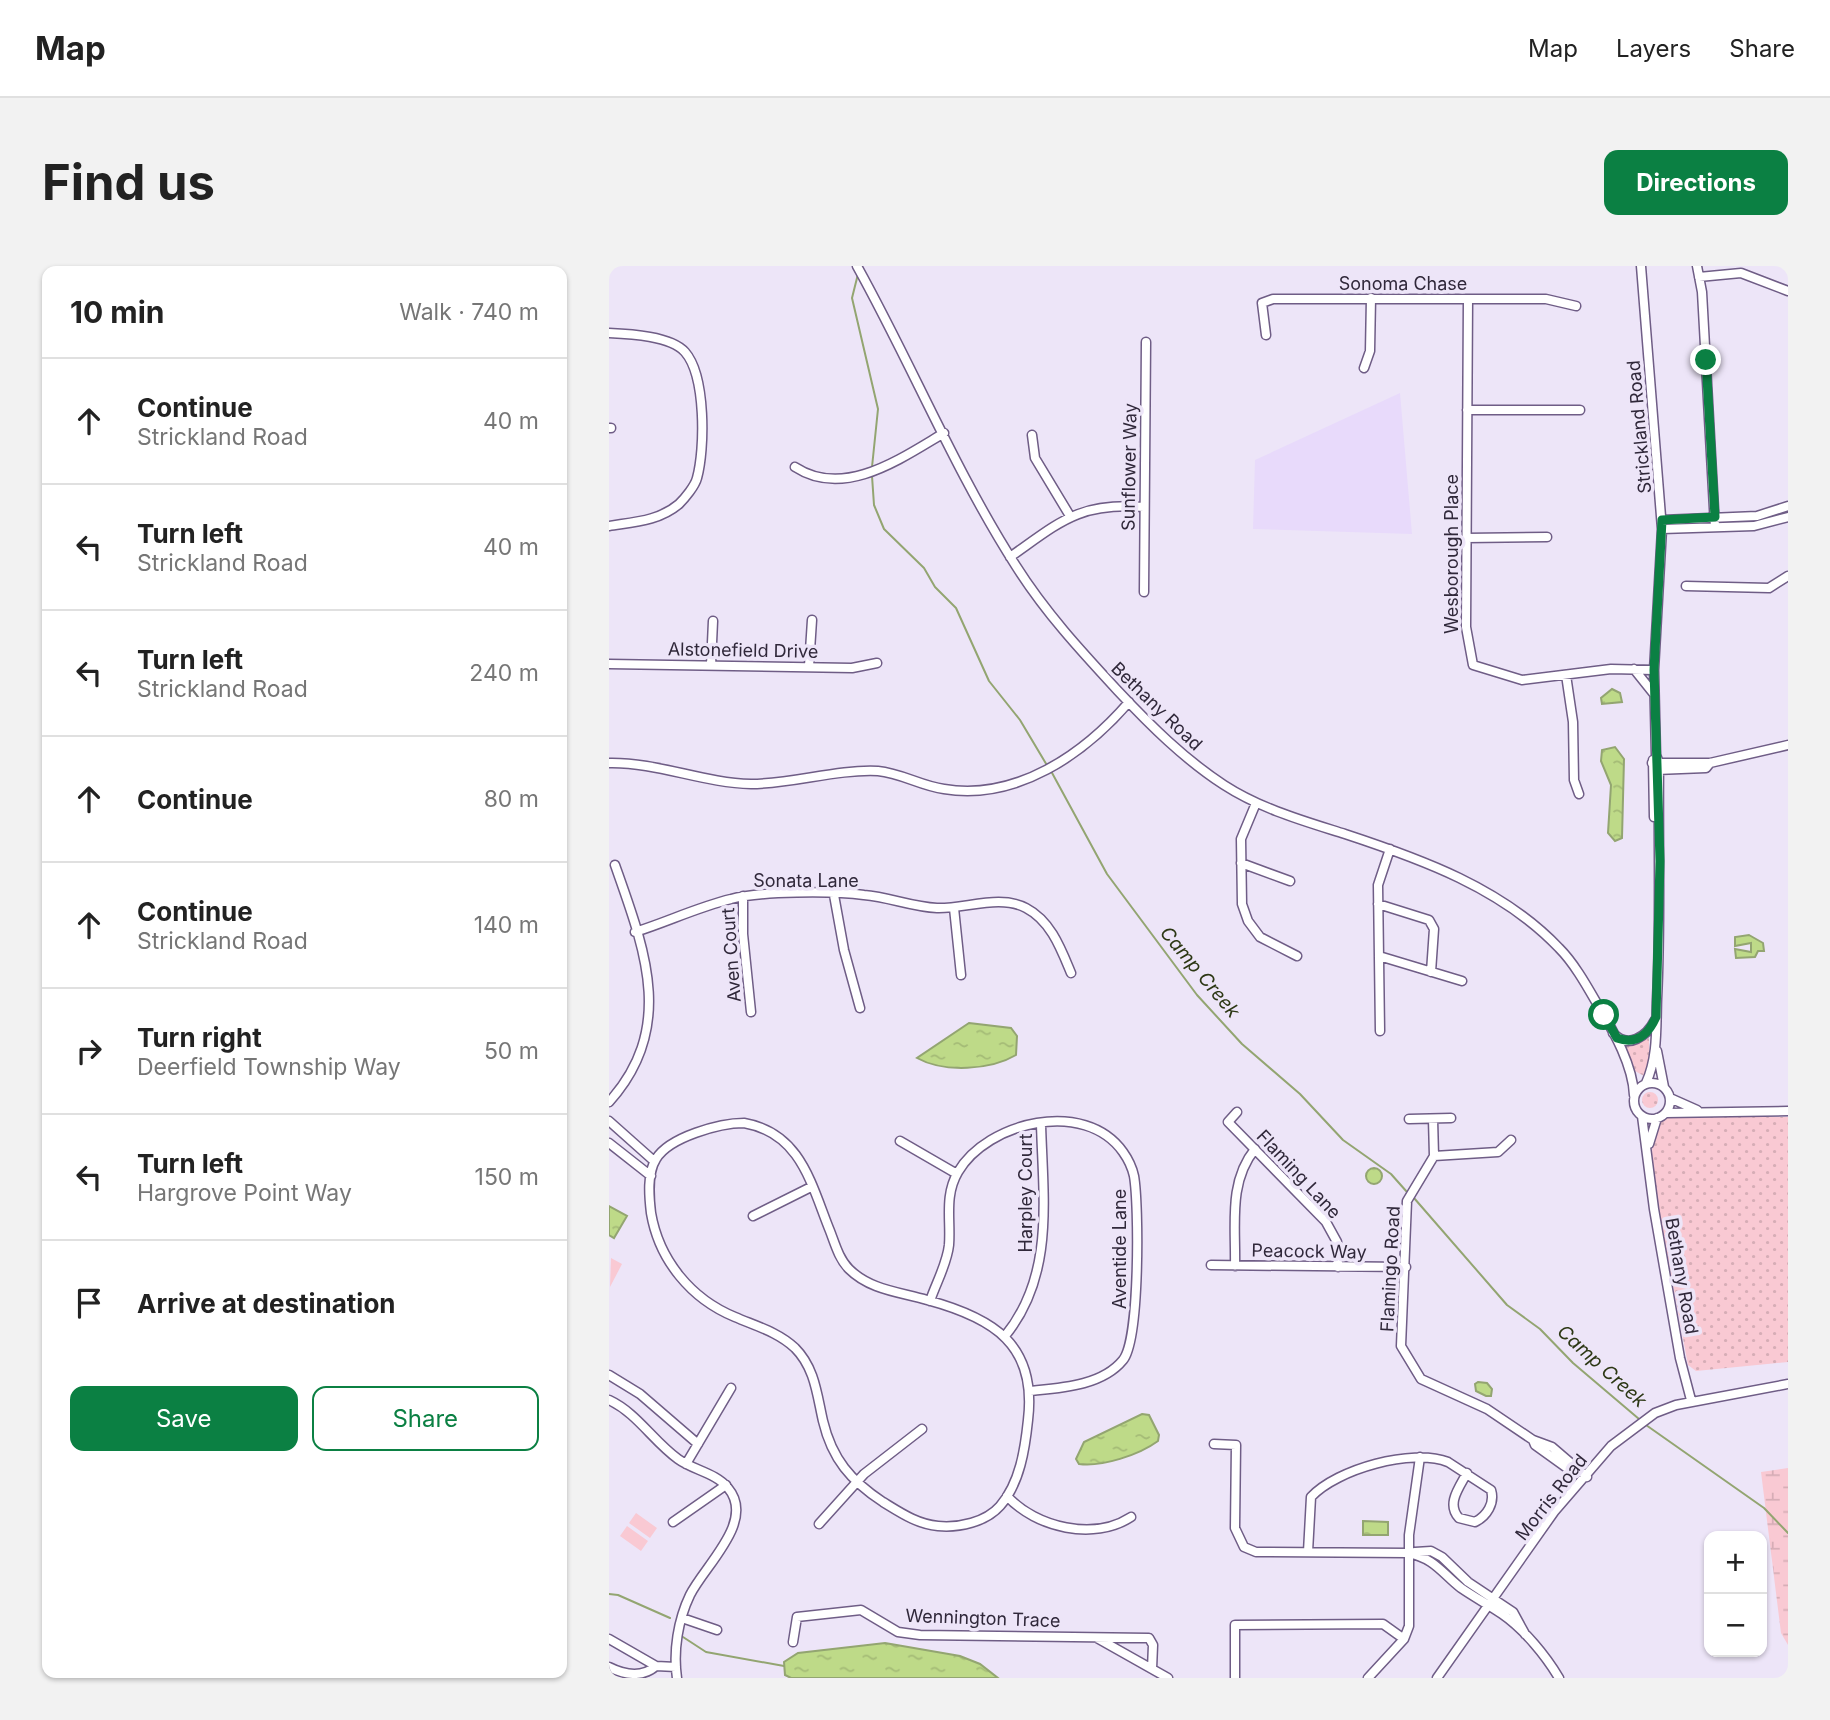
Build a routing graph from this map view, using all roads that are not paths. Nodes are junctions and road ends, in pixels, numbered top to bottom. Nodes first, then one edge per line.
1 (857, 266) edge
2 (1641, 266) edge
3 (1697, 266) edge
4 (1699, 277) junction
5 (1788, 291) edge
6 (1371, 298) junction
7 (1468, 299) junction
8 (1576, 306) dead end
9 (609, 334) edge
10 (1266, 335) dead end
11 (1146, 342) dead end
12 (1364, 368) dead end
13 (1467, 410) junction
14 (1580, 410) dead end
15 (944, 433) junction
16 (1032, 435) dead end
17 (795, 467) dead end
18 (1788, 506) edge
19 (1144, 507) junction
20 (1070, 516) junction
21 (1788, 516) edge
22 (1715, 517) junction
23 (1662, 525) junction
24 (609, 526) edge
25 (1715, 527) junction
26 (1547, 537) dead end
27 (1466, 538) junction
28 (1010, 557) junction
29 (1788, 576) edge
30 (1686, 586) dead end
31 (1144, 592) dead end
32 (812, 620) dead end
33 (713, 621) dead end
34 (877, 663) dead end
35 (609, 664) edge
36 (711, 665) junction
37 (810, 666) junction
38 (1634, 669) junction
39 (1654, 670) junction
40 (1566, 675) junction
41 (1655, 698) junction
42 (1129, 702) junction
43 (1655, 737) junction
44 (1788, 745) edge
45 (1683, 762) junction
46 (609, 763) edge
47 (1710, 763) junction
48 (1656, 764) junction
49 (1677, 771) junction
50 (1659, 792) junction
51 (1579, 794) dead end
52 (1256, 803) junction
53 (1390, 849) junction
54 (1241, 863) junction
55 (615, 865) dead end
56 (1659, 869) junction
57 (1290, 881) dead end
58 (834, 895) junction
59 (743, 896) junction
60 (1378, 904) junction
61 (954, 908) junction
62 (635, 932) junction
63 (1297, 956) dead end
64 (1379, 956) junction
65 (1431, 972) junction
66 (1070, 973) dead end
67 (961, 975) dead end
68 (1462, 981) dead end
69 (860, 1008) dead end
70 (751, 1012) dead end
71 (1656, 1017) junction
72 (1380, 1031) dead end
73 (1612, 1032) junction
74 (1655, 1041) junction
75 (1630, 1073) junction
76 (1644, 1084) junction
77 (1664, 1087) junction
78 (1634, 1095) junction
79 (1670, 1098) junction
80 (609, 1102) edge
81 (1707, 1111) junction
82 (1788, 1111) edge
83 (1237, 1112) dead end
84 (1666, 1113) junction
85 (1642, 1116) junction
86 (1451, 1118) dead end
87 (1657, 1118) junction
88 (1409, 1119) dead end
89 (1433, 1119) junction
90 (609, 1121) edge
91 (1041, 1124) junction
92 (1511, 1140) dead end
93 (900, 1141) dead end
94 (609, 1143) edge
95 (1255, 1149) junction
96 (1434, 1156) junction
97 (1647, 1157) junction
98 (654, 1161) junction
99 (957, 1174) junction
100 (651, 1176) junction
101 (811, 1187) junction
102 (753, 1216) dead end
103 (1211, 1265) dead end
104 (1235, 1266) junction
105 (1338, 1266) junction
106 (1406, 1267) junction
107 (930, 1301) junction
108 (1005, 1336) junction
109 (609, 1375) edge
110 (1788, 1384) edge
111 (730, 1388) dead end
112 (1030, 1391) junction
113 (609, 1400) edge
114 (1691, 1400) junction
115 (922, 1429) dead end
116 (698, 1444) junction
117 (1214, 1444) dead end
118 (1420, 1457) junction
119 (686, 1464) junction
120 (1467, 1474) junction
121 (1587, 1477) junction
122 (854, 1483) junction
123 (726, 1485) junction
124 (1007, 1496) junction
125 (1131, 1517) dead end
126 (673, 1522) dead end
127 (819, 1524) dead end
128 (1308, 1552) junction
129 (1408, 1553) junction
130 (1492, 1602) junction
131 (682, 1618) junction
132 (717, 1630) dead end
133 (1096, 1637) junction
134 (1133, 1637) junction
135 (609, 1639) edge
136 (1404, 1639) junction
137 (793, 1642) dead end
138 (1132, 1658) junction
139 (609, 1667) edge
140 (656, 1667) junction
141 (676, 1667) junction
142 (1152, 1669) junction
143 (677, 1678) edge
144 (1168, 1678) edge
145 (1235, 1678) edge
146 (1368, 1678) edge
147 (1437, 1678) edge
148 (1559, 1678) edge

1 - 15 street, Bethany Road
2 - 23 street, Strickland Road
3 - 4 street
4 - 5 street
4 - 22 street
6 - 7 street, Sonoma Chase
6 - 10 street, Sonoma Chase
6 - 12 street
7 - 8 street, Sonoma Chase
7 - 13 street, Wesborough Place
9 - 24 street
11 - 19 street, Sunflower Way
13 - 14 street
13 - 27 street, Wesborough Place
15 - 17 street
15 - 28 street, Bethany Road
16 - 20 street
18 - 22 street
19 - 20 street
19 - 31 street, Sunflower Way
20 - 28 street
21 - 25 street
22 - 23 street
22 - 25 street
23 - 25 street
23 - 39 street, Strickland Road
26 - 27 street
27 - 40 street, Wesborough Place
28 - 42 street, Bethany Road
29 - 30 street
32 - 37 street
33 - 36 street
34 - 37 street, Alstonefield Drive
35 - 36 street, Alstonefield Drive
36 - 37 street, Alstonefield Drive
38 - 39 street, Wesborough Place
38 - 40 street, Wesborough Place
38 - 41 street
39 - 41 street, Strickland Road
40 - 51 street
41 - 43 street, Strickland Road
42 - 46 street
42 - 52 street, Bethany Road
43 - 45 street
43 - 48 street, Strickland Road
44 - 47 street
45 - 47 street
45 - 48 street
47 - 49 street
48 - 49 street
48 - 50 street
48 - 56 street
49 - 50 street
50 - 56 street
52 - 53 street, Bethany Road
52 - 54 street
53 - 60 street
53 - 73 street, Bethany Road
54 - 57 street
54 - 63 street
55 - 62 street
56 - 71 street
58 - 59 street, Sonata Lane
58 - 61 street, Sonata Lane
58 - 69 street
59 - 62 street, Sonata Lane
59 - 70 street, Aven Court
60 - 64 street
60 - 65 street
61 - 66 street, Sonata Lane
61 - 67 street
62 - 80 street
64 - 65 street
64 - 72 street
65 - 68 street
71 - 73 street
71 - 74 street
73 - 75 street, Bethany Road
74 - 76 street
74 - 77 street
75 - 76 street, Bethany Road
75 - 78 street, Bethany Road
76 - 77 street
76 - 78 street
77 - 79 street
78 - 85 street
79 - 81 street
79 - 84 street
81 - 82 street
81 - 84 street
83 - 95 street, Flaming Lane
84 - 87 street
85 - 87 street
85 - 97 street, Bethany Road
86 - 89 street
87 - 97 street, Bethany Road
88 - 89 street
89 - 96 street
90 - 98 street
91 - 99 street, Aventide Lane
91 - 108 street, Harpley Court
91 - 112 street, Aventide Lane
92 - 96 street
93 - 99 street
94 - 100 street
95 - 104 street
95 - 105 street, Flaming Lane
96 - 106 street, Flamingo Road
97 - 114 street, Bethany Road
98 - 100 street
98 - 101 street
99 - 107 street, Aventide Lane
100 - 122 street
101 - 102 street
101 - 107 street
103 - 104 street, Peacock Way
104 - 105 street, Peacock Way
105 - 106 street, Peacock Way
106 - 121 street, Flamingo Road
107 - 108 street
108 - 112 street
109 - 116 street
110 - 114 street, Morris Road
111 - 116 street
112 - 124 street
113 - 119 street
114 - 121 street, Morris Road
115 - 122 street
116 - 119 street
117 - 128 street
118 - 120 street
118 - 128 street
118 - 129 street
119 - 123 street
120 - 120 street
121 - 130 street, Morris Road
122 - 124 street
122 - 127 street
123 - 126 street
123 - 131 street
124 - 125 street
128 - 129 street
129 - 130 street
129 - 136 street
130 - 147 street, Morris Road
130 - 148 street
131 - 132 street
131 - 141 street
133 - 134 street, Wennington Trace
133 - 137 street, Wennington Trace
133 - 138 street
134 - 138 street
134 - 142 street
135 - 140 street
136 - 145 street
136 - 146 street
138 - 142 street
139 - 140 street
140 - 141 street
141 - 143 street
142 - 144 street

